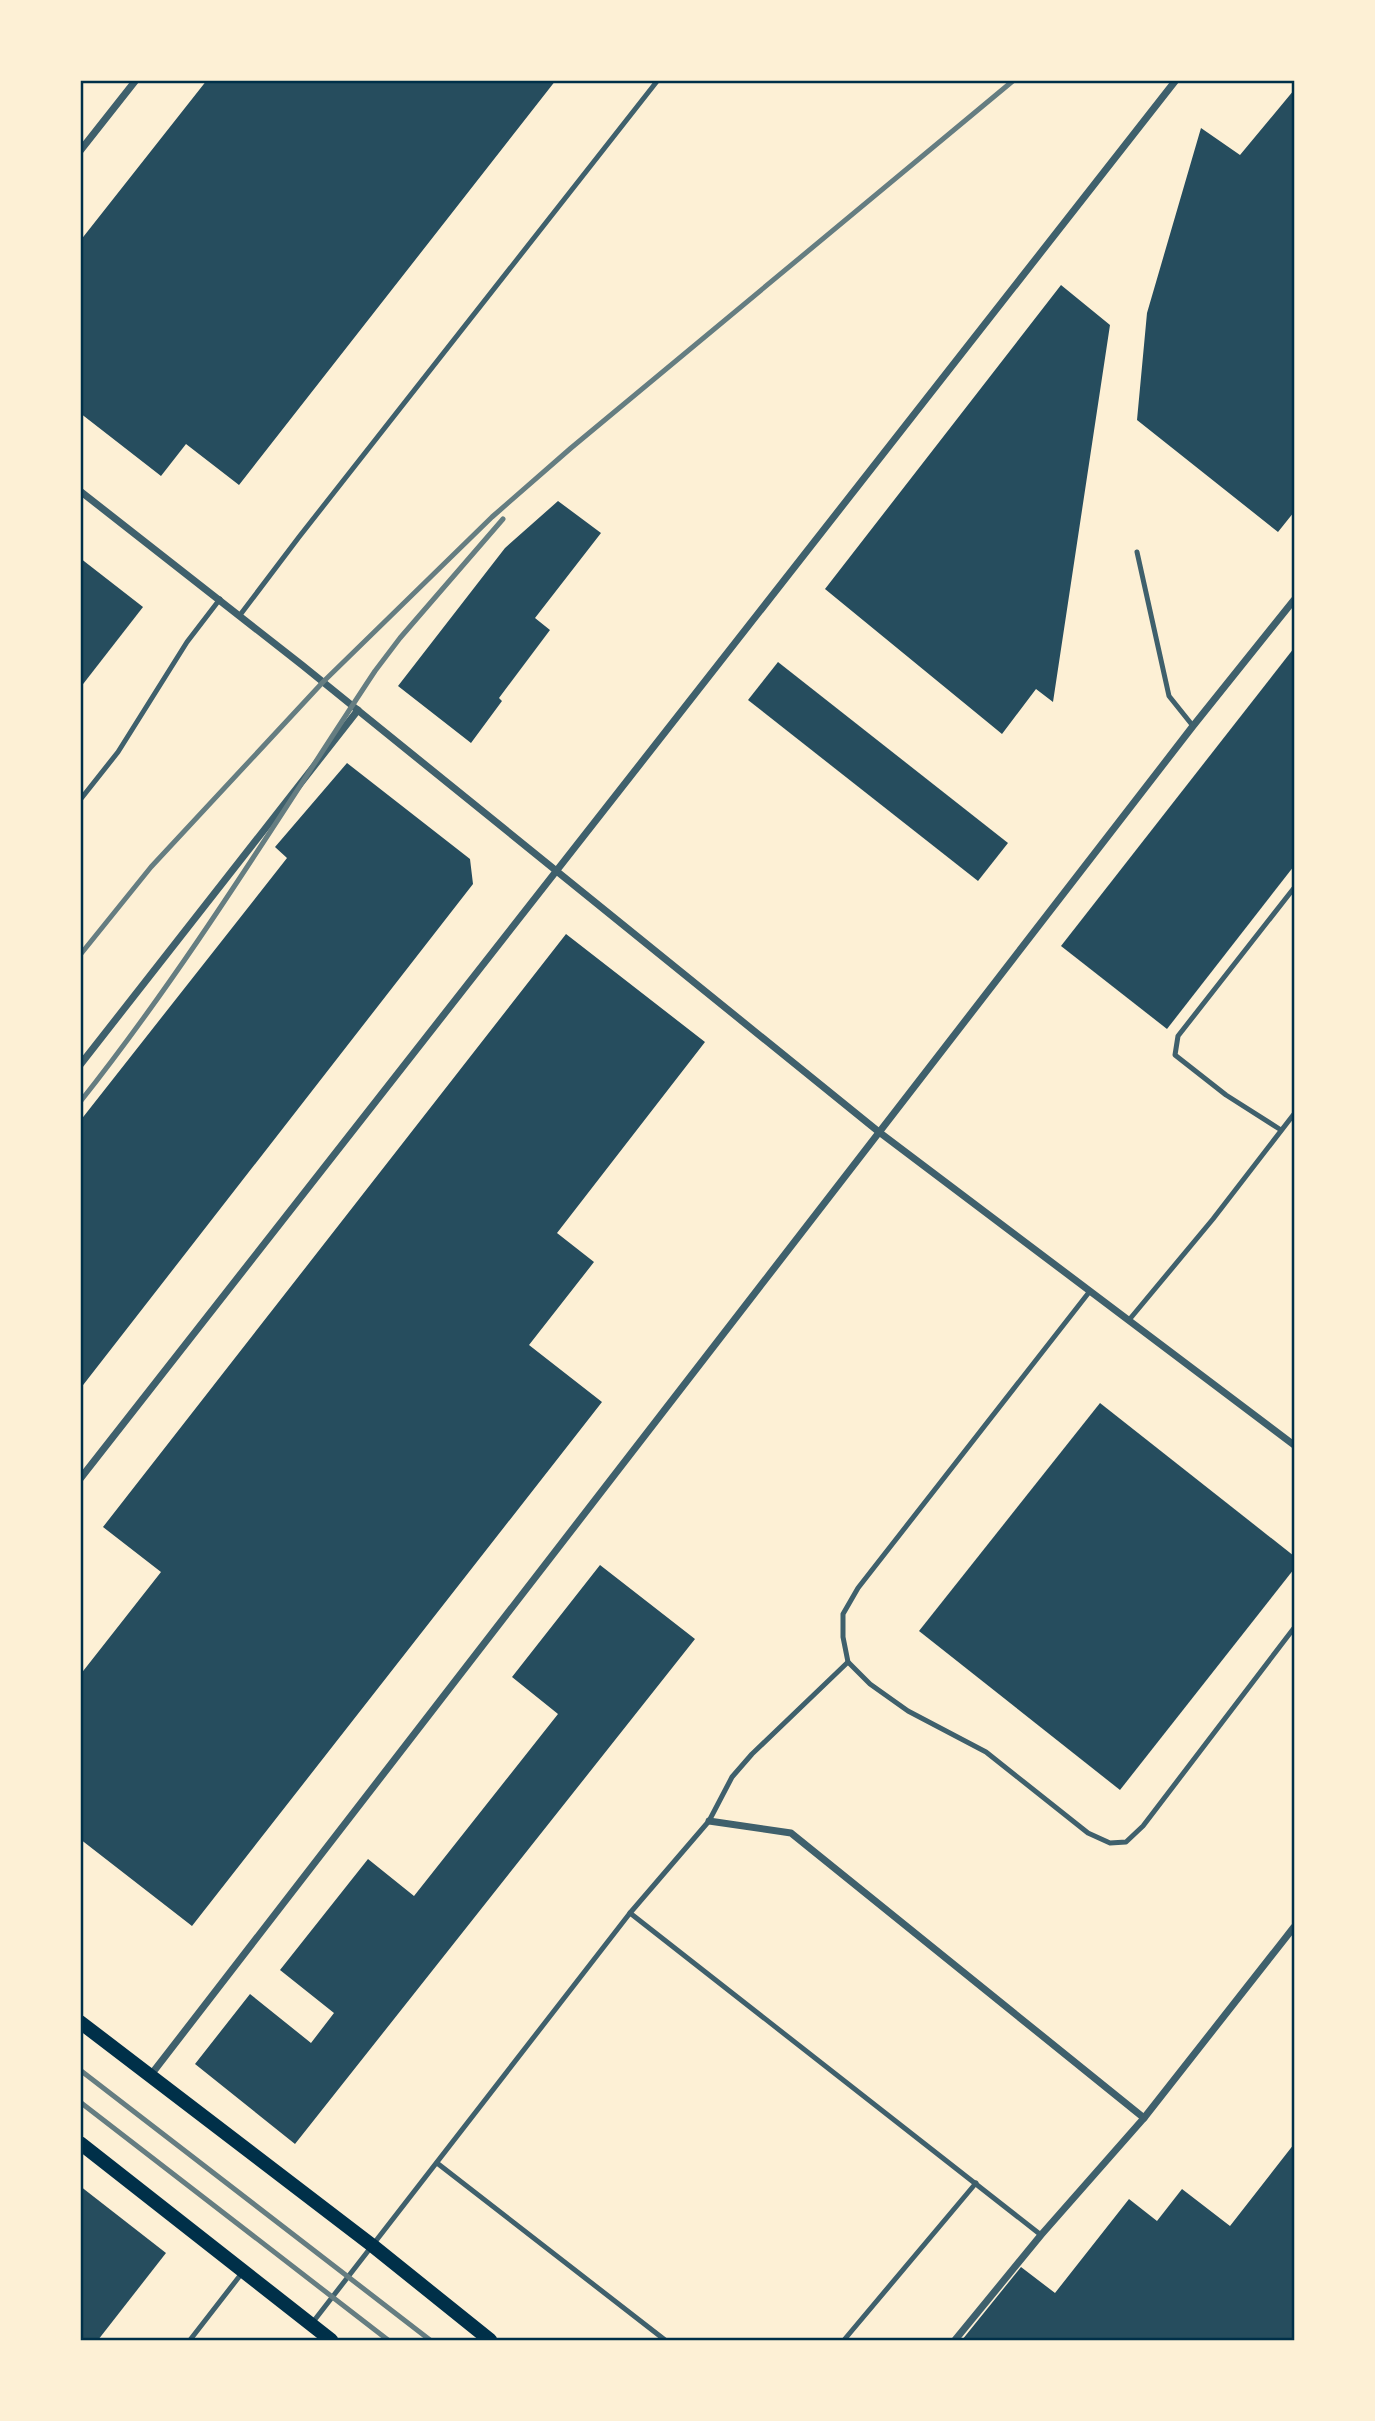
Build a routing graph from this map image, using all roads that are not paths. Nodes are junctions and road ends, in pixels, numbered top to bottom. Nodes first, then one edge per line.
1 (136, 80) edge
2 (658, 80) edge
3 (1176, 80) edge
4 (80, 150) edge
5 (80, 491) edge
6 (1137, 552) dead end
7 (220, 599) junction
8 (1294, 600) edge
9 (240, 615) junction
10 (358, 710) junction
11 (1193, 726) junction
12 (80, 800) edge
13 (556, 870) junction
14 (1294, 888) edge
15 (80, 1065) edge
16 (1294, 1114) edge
17 (1281, 1130) junction
18 (879, 1132) junction
19 (1090, 1291) junction
20 (1129, 1320) junction
21 (1294, 1445) edge
22 (80, 1479) edge
23 (1294, 1628) edge
24 (848, 1662) junction
25 (709, 1821) junction
26 (630, 1913) junction
27 (1294, 1927) edge
28 (80, 2022) edge
29 (150, 2076) junction
30 (1144, 2118) junction
31 (80, 2143) edge
32 (437, 2163) junction
33 (976, 2183) junction
34 (1041, 2235) junction
35 (373, 2246) junction
36 (244, 2270) junction
37 (311, 2325) junction
38 (190, 2340) edge
39 (331, 2340) edge
40 (490, 2340) edge
41 (664, 2340) edge
42 (844, 2340) edge
43 (955, 2340) edge

1 - 4 street
2 - 9 lane
3 - 13 street
5 - 7 street
6 - 11 lane
7 - 9 street
7 - 12 lane
8 - 11 street
9 - 10 street
10 - 13 street
10 - 15 street
11 - 18 street
13 - 18 street
13 - 22 street
14 - 17 lane
16 - 17 lane
17 - 20 lane
18 - 19 street
18 - 29 street
19 - 20 street
19 - 24 lane
20 - 21 street
23 - 24 lane
24 - 25 lane
25 - 26 lane
25 - 30 street
26 - 32 lane
26 - 33 lane
27 - 30 street
28 - 29 main road
29 - 35 main road
30 - 34 street
31 - 36 main road
32 - 35 lane
32 - 41 lane
33 - 34 lane
33 - 42 lane
34 - 43 street
35 - 37 lane
35 - 40 main road
36 - 37 main road
36 - 38 lane
37 - 39 main road

